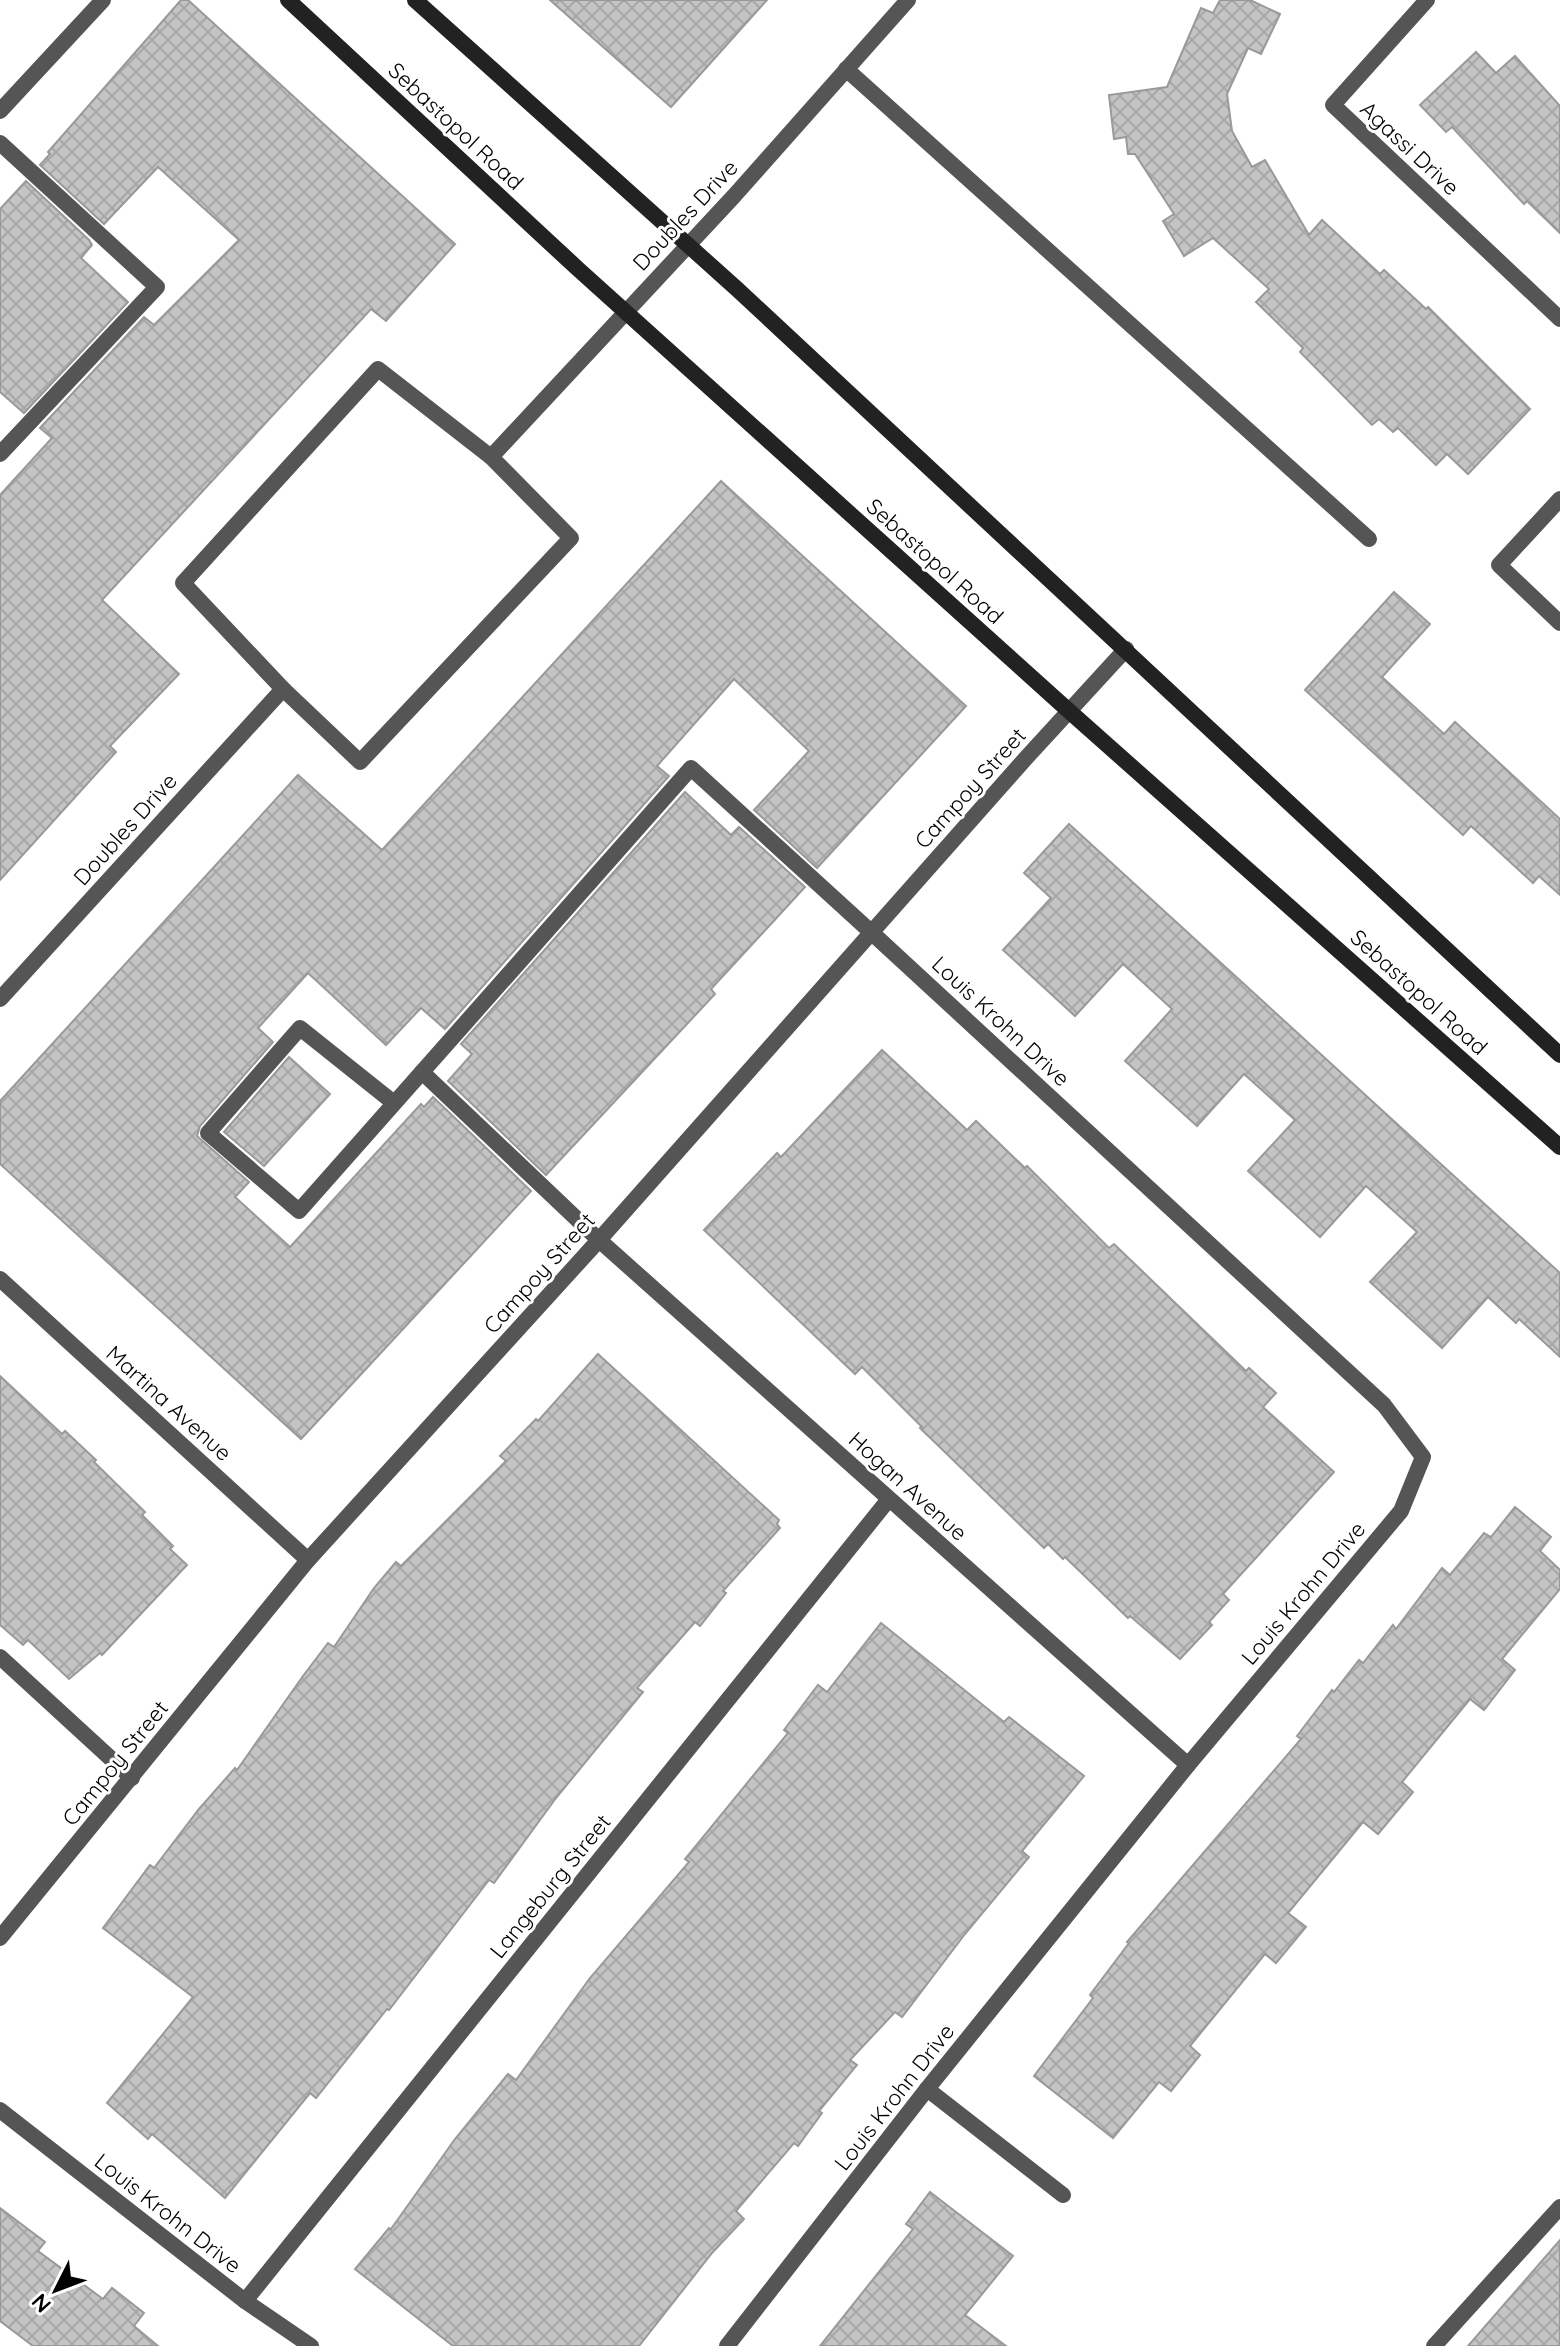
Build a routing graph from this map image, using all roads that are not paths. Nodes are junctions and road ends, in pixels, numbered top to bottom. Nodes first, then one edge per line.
1 (103, 0) edge
2 (288, 0) edge
3 (415, 0) edge
4 (908, 0) edge
5 (1427, 0) edge
6 (846, 69) junction
7 (0, 111) edge
8 (0, 143) edge
9 (688, 246) junction
10 (626, 312) junction
11 (1560, 319) edge
12 (0, 454) edge
13 (491, 457) junction
14 (1560, 499) edge
15 (1369, 539) dead end
16 (1560, 623) edge
17 (1126, 649) junction
18 (283, 689) junction
19 (1069, 711) junction
20 (871, 932) junction
21 (0, 999) edge
22 (1560, 1055) edge
23 (422, 1072) junction
24 (394, 1103) junction
25 (1560, 1147) edge
26 (599, 1240) junction
27 (0, 1279) edge
28 (889, 1499) junction
29 (308, 1560) junction
30 (0, 1657) edge
31 (1188, 1765) junction
32 (132, 1778) junction
33 (0, 1938) edge
34 (927, 2089) junction
35 (0, 2110) edge
36 (1063, 2195) dead end
37 (1560, 2207) edge
38 (245, 2301) junction
39 (311, 2346) edge
40 (727, 2346) edge
41 (1434, 2346) edge

1 - 7 street
2 - 10 main road, Sebastopol Road
3 - 9 main road
4 - 6 street, Doubles Drive
5 - 11 street, Agassi Drive
6 - 9 street, Doubles Drive
6 - 15 street
8 - 12 street
9 - 10 street, Doubles Drive
9 - 17 main road
10 - 13 street, Doubles Drive
10 - 19 main road, Sebastopol Road
13 - 18 street
13 - 18 street
14 - 16 street
17 - 19 street, Campoy Street
17 - 22 main road
18 - 21 street, Doubles Drive
19 - 20 street, Campoy Street
19 - 25 main road, Sebastopol Road
20 - 23 street
20 - 26 street, Campoy Street
20 - 31 street, Louis Krohn Drive
23 - 24 street
23 - 26 street, Hogan Avenue
24 - 24 street
26 - 28 street, Hogan Avenue
26 - 29 street, Campoy Street
27 - 29 street, Martina Avenue
28 - 31 street, Hogan Avenue
28 - 38 street, Langeburg Street
29 - 32 street, Campoy Street
30 - 32 street
31 - 34 street, Louis Krohn Drive
32 - 33 street, Campoy Street
34 - 36 street
34 - 40 street, Louis Krohn Drive
35 - 38 street, Louis Krohn Drive
37 - 41 street
38 - 39 street, Louis Krohn Drive

